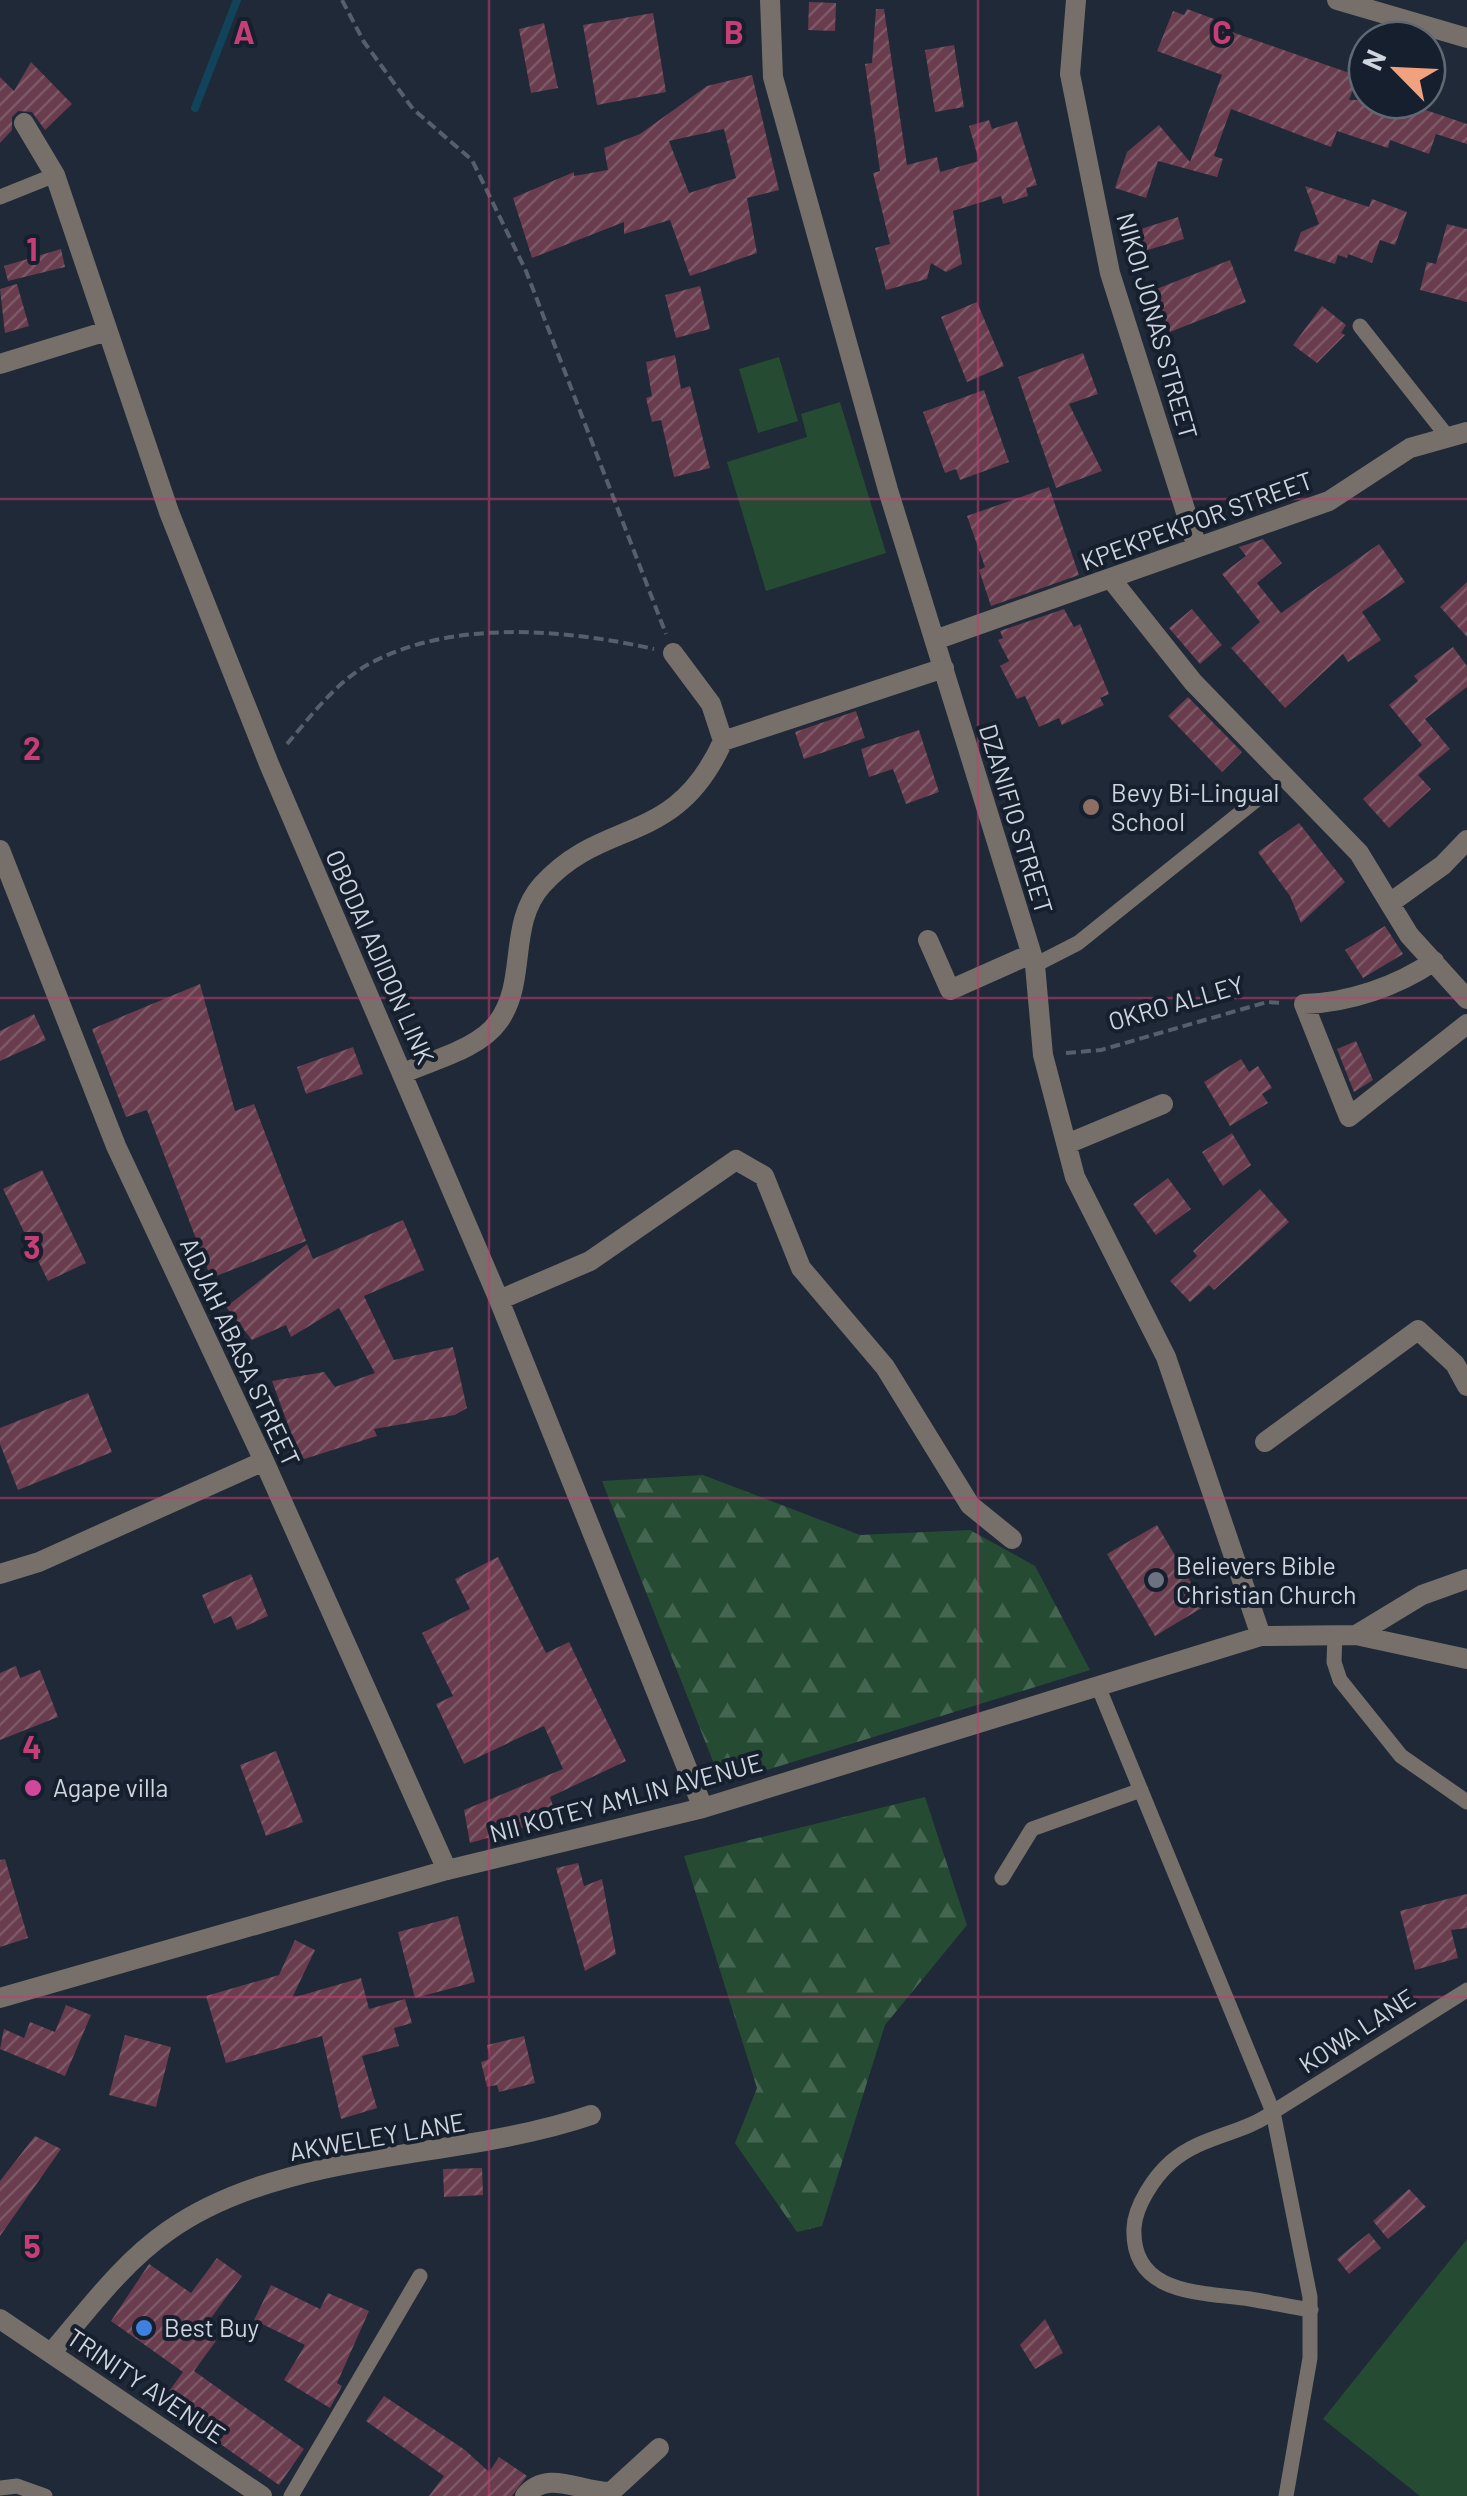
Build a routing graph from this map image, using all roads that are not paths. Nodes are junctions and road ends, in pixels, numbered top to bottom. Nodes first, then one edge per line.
1 (770, 0) edge
2 (1076, 0) edge
3 (1337, 0) edge
4 (1467, 38) edge
5 (24, 123) dead end
6 (55, 175) junction
7 (0, 198) edge
8 (1360, 326) dead end
9 (107, 330) junction
10 (0, 364) edge
11 (1457, 434) edge
12 (1196, 544) junction
13 (1111, 579) junction
14 (935, 640) junction
15 (673, 653) road end
16 (944, 668) junction
17 (723, 741) junction
18 (1255, 801) dead end
19 (1467, 840) edge
20 (0, 850) edge
21 (1390, 902) junction
22 (928, 940) dead end
23 (1033, 960) junction
24 (1434, 962) junction
25 (1467, 999) edge
26 (1467, 1024) edge
27 (404, 1073) junction
28 (1163, 1104) dead end
29 (1068, 1144) junction
30 (499, 1300) junction
31 (1467, 1386) edge
32 (1265, 1442) dead end
33 (264, 1460) junction
34 (1012, 1539) dead end
35 (0, 1574) edge
36 (1467, 1578) edge
37 (1346, 1635) junction
38 (1261, 1636) junction
39 (1467, 1659) edge
40 (1098, 1686) junction
41 (1141, 1790) junction
42 (1467, 1802) edge
43 (703, 1808) junction
44 (447, 1870) junction
45 (1002, 1878) dead end
46 (1467, 1990) edge
47 (0, 1998) edge
48 (1273, 2112) junction
49 (591, 2115) dead end
50 (420, 2276) dead end
51 (1311, 2310) junction
52 (0, 2319) edge
53 (52, 2352) junction
54 (659, 2448) dead end
55 (0, 2488) edge
56 (1282, 2495) edge
57 (45, 2496) edge
58 (262, 2496) edge
59 (291, 2496) edge
60 (526, 2496) edge

1 - 14 street, DZANIFIO STREET
2 - 12 street, NIKOI JONAS STREET
3 - 4 street
5 - 6 street, OBODAI ADIDON LINK
6 - 7 lane
6 - 9 street, OBODAI ADIDON LINK
8 - 11 lane
9 - 10 street
9 - 27 street, OBODAI ADIDON LINK
11 - 12 street, KPEKPEKPOR STREET
12 - 13 street, KPEKPEKPOR STREET
13 - 14 street, KPEKPEKPOR STREET
13 - 21 street
14 - 16 street, DZANIFIO STREET
15 - 17 street
16 - 17 street
16 - 23 street, DZANIFIO STREET
17 - 27 street
18 - 23 lane
19 - 21 street
20 - 33 street, ADJAH ABASA STREET
21 - 24 street
22 - 23 street
23 - 29 street, DZANIFIO STREET
24 - 25 street
24 - 26 street
27 - 30 street, OBODAI ADIDON LINK
28 - 29 street
29 - 38 street, DZANIFIO STREET
30 - 34 street
30 - 43 street, OBODAI ADIDON LINK
31 - 32 street
33 - 35 street
33 - 44 street, ADJAH ABASA STREET
36 - 37 street
37 - 38 street, NII KOTEY AMLIN AVENUE
37 - 39 street, NII KOTEY AMLIN AVENUE
37 - 42 lane
38 - 40 street, NII KOTEY AMLIN AVENUE
40 - 41 lane
40 - 43 street, NII KOTEY AMLIN AVENUE
41 - 45 lane
41 - 48 lane
43 - 44 street, NII KOTEY AMLIN AVENUE
44 - 47 street, NII KOTEY AMLIN AVENUE
46 - 48 lane, KOWA LANE
48 - 51 lane
48 - 51 lane, KOWA LANE
49 - 53 street, AKWELEY LANE
50 - 59 lane
51 - 56 lane
52 - 53 street, TRINITY AVENUE
53 - 58 street, TRINITY AVENUE
54 - 60 street
55 - 57 lane

